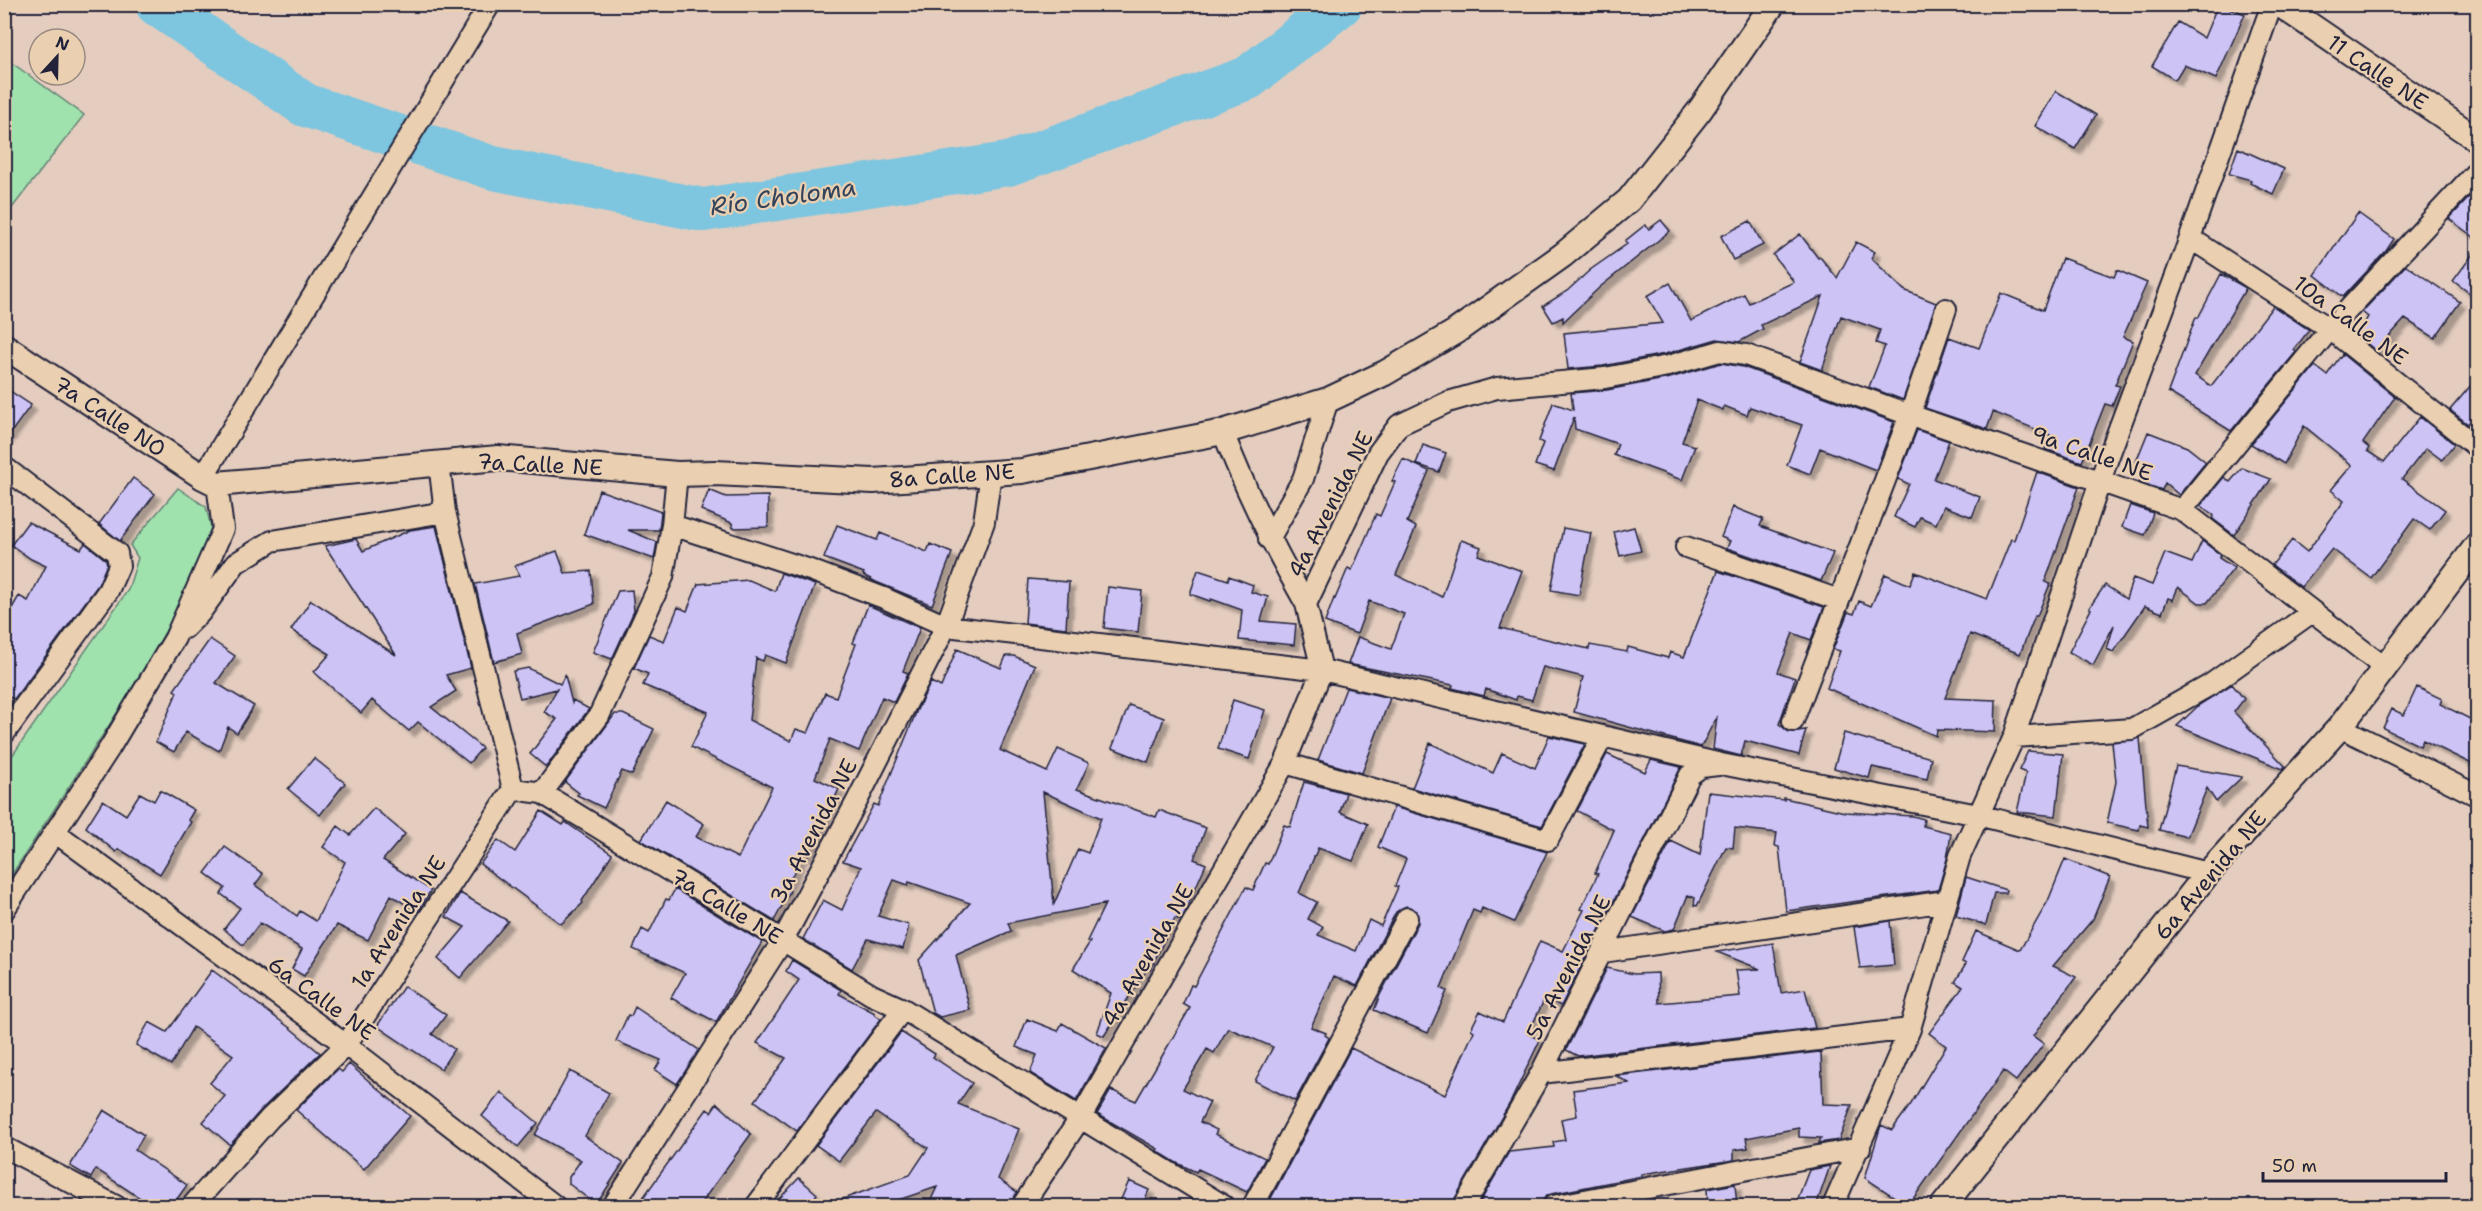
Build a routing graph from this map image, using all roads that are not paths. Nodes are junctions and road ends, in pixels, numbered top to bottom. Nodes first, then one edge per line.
1 (490, 4) edge
2 (1773, 4) edge
3 (2272, 4) edge
4 (2279, 4) edge
5 (2478, 140) edge
6 (2478, 170) edge
7 (2190, 238) junction
8 (1946, 309) dead end
9 (2330, 329) junction
10 (4, 346) edge
11 (1746, 355) joint
12 (1328, 400) junction
13 (1910, 416) junction
14 (1223, 432) junction
15 (2478, 448) edge
16 (439, 463) junction
17 (4, 467) edge
18 (991, 473) junction
19 (677, 474) junction
20 (210, 481) junction
21 (2102, 481) junction
22 (2182, 510) junction
23 (445, 512) junction
24 (672, 525) junction
25 (1269, 539) junction
26 (2478, 544) edge
27 (1686, 547) dead end
28 (1839, 600) junction
29 (1306, 604) junction
30 (2312, 612) junction
31 (946, 626) junction
32 (175, 638) junction
33 (2384, 668) junction
34 (1322, 670) junction
35 (1793, 721) dead end
36 (2340, 727) junction
37 (4, 734) edge
38 (2014, 737) junction
39 (1602, 738) junction
40 (1285, 764) junction
41 (1720, 764) junction
42 (513, 789) junction
43 (542, 794) junction
44 (2478, 796) edge
45 (1978, 815) junction
46 (56, 833) junction
47 (2208, 873) junction
48 (1946, 901) junction
49 (4, 910) edge
50 (1407, 918) dead end
51 (783, 940) junction
52 (1603, 952) junction
53 (903, 1010) junction
54 (1910, 1029) junction
55 (346, 1045) junction
56 (1541, 1072) junction
57 (1081, 1117) junction
58 (4, 1147) edge
59 (1860, 1148) junction
60 (116, 1206) edge
61 (192, 1206) edge
62 (555, 1206) edge
63 (613, 1206) edge
64 (756, 1206) edge
65 (1023, 1206) edge
66 (1224, 1206) edge
67 (1253, 1206) edge
68 (1464, 1206) edge
69 (1552, 1206) edge
70 (1833, 1206) edge
71 (1943, 1206) edge

1 - 20 street
2 - 12 street, 8a Calle NE
3 - 7 street
4 - 5 street, 11 Calle NE
6 - 9 street
7 - 9 street, 10a Calle NE
7 - 21 street
8 - 13 street
9 - 15 street, 10a Calle NE
9 - 22 street
10 - 20 street, 7a Calle NO
11 - 13 street, 9a Calle NE
11 - 29 street, 4a Avenida NE
12 - 14 street, 8a Calle NE
12 - 25 street
13 - 21 street, 9a Calle NE
13 - 28 street
14 - 18 street, 8a Calle NE
14 - 25 street
16 - 19 street, 7a Calle NE
16 - 20 street, 7a Calle NE
16 - 23 street
17 - 37 street
18 - 19 street, 8a Calle NE
18 - 31 street, 3a Avenida NE
19 - 24 street
20 - 32 street
21 - 22 street, 9a Calle NE
21 - 38 street
22 - 30 street, 9a Calle NE
23 - 32 street
23 - 42 street
24 - 31 street
24 - 43 street
25 - 29 street
26 - 33 street, 6a Avenida NE
27 - 28 street
28 - 35 street
29 - 34 street, 4a Avenida NE
30 - 33 street, 9a Calle NE
30 - 38 street
31 - 34 street
31 - 51 street, 3a Avenida NE
32 - 46 street
33 - 36 street, 6a Avenida NE
34 - 39 street
34 - 40 street, 4a Avenida NE
36 - 44 street
36 - 47 street, 6a Avenida NE
38 - 45 street
39 - 40 street
39 - 41 street
40 - 57 street, 4a Avenida NE
41 - 45 street
41 - 52 street, 5a Avenida NE
42 - 43 street, 7a Calle NE
42 - 55 street, 1a Avenida NE
43 - 51 street, 7a Calle NE
45 - 47 street
45 - 48 street
46 - 49 street
46 - 55 street, 6a Calle NE
47 - 71 street, 6a Avenida NE
48 - 52 street
48 - 54 street
50 - 67 street
51 - 53 street, 7a Calle NE
51 - 63 street, 3a Avenida NE
52 - 56 street, 5a Avenida NE
53 - 57 street, 7a Calle NE
53 - 64 street
54 - 56 street
54 - 59 street
55 - 61 street, 1a Avenida NE
55 - 62 street, 6a Calle NE
56 - 68 street, 5a Avenida NE
57 - 65 street, 4a Avenida NE
57 - 66 street, 7a Calle NE
58 - 60 street
59 - 69 street
59 - 70 street

